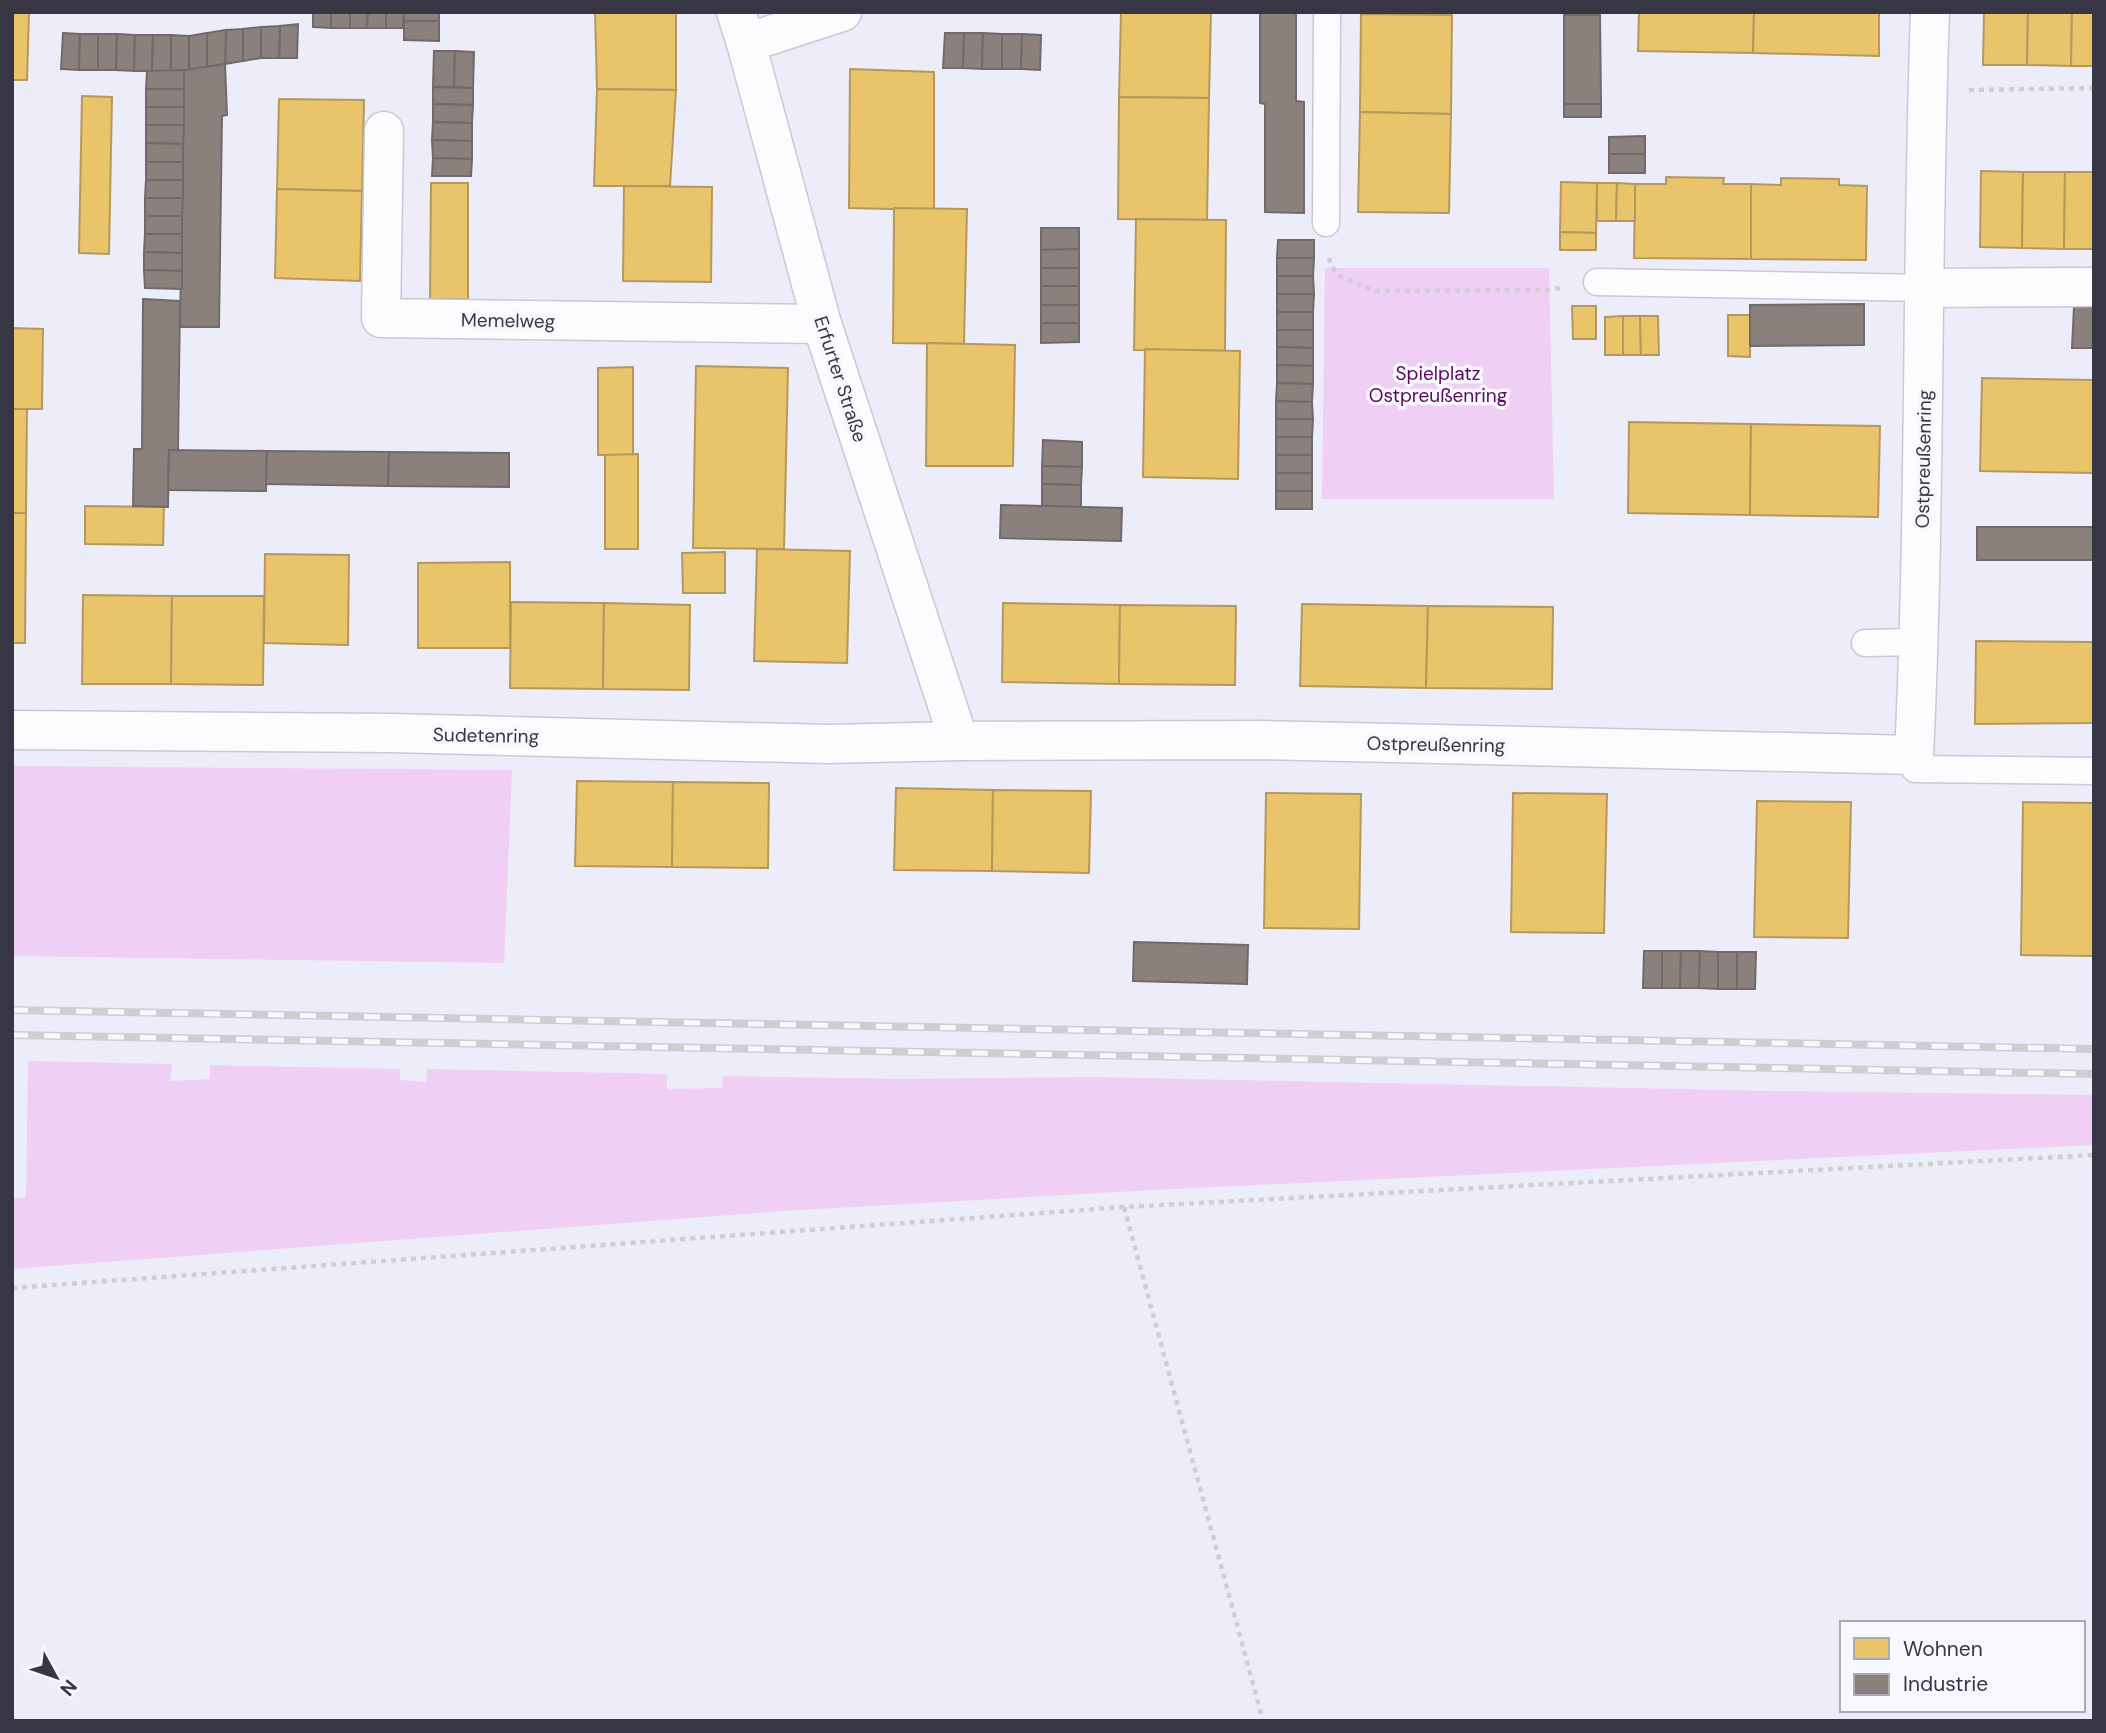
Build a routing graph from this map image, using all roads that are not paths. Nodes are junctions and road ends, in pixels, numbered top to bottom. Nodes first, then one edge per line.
1 (842, 12) edge
2 (1327, 12) edge
3 (1930, 12) edge
4 (741, 28) edge
5 (384, 131) dead end
6 (1326, 223) road end
7 (1597, 282) road end
8 (2094, 287) edge
9 (1924, 288) junction
10 (822, 324) junction
11 (1919, 642) junction
12 (1865, 643) dead end
13 (12, 730) edge
14 (959, 741) junction
15 (1914, 755) junction
16 (2094, 771) edge

1 - 4 street
2 - 6 lane
3 - 9 street, Ostpreußenring
4 - 10 street, Erfurter Straße
5 - 10 street, Memelweg
7 - 9 lane
8 - 9 street
9 - 11 street, Ostpreußenring
10 - 14 street, Erfurter Straße
11 - 12 lane
11 - 15 street, Ostpreußenring
13 - 14 street, Sudetenring
14 - 15 street, Ostpreußenring
15 - 16 lane

